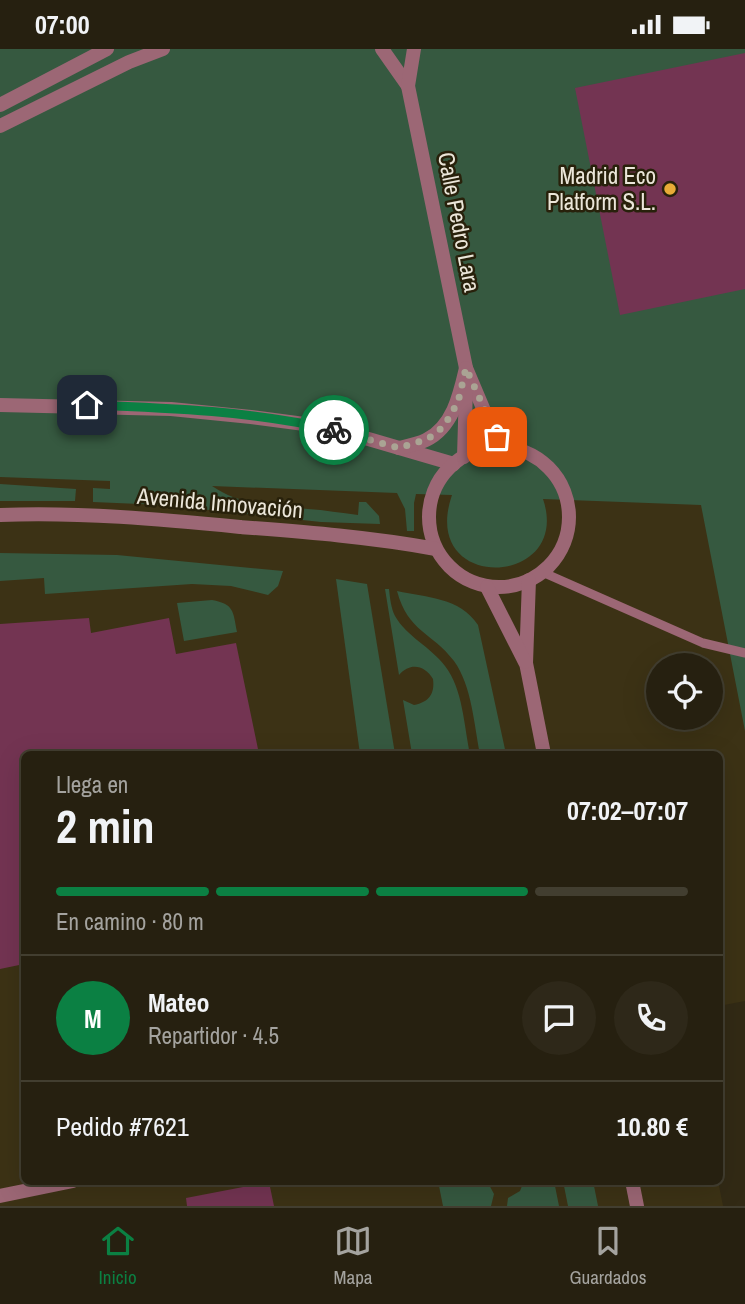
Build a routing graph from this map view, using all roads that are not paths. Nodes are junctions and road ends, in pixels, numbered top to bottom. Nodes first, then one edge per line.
1 (107, 49) edge
2 (163, 49) edge
3 (382, 49) edge
4 (414, 49) edge
5 (408, 86) junction
6 (0, 105) edge
7 (0, 126) edge
8 (466, 368) junction
9 (0, 405) edge
10 (399, 448) junction
11 (518, 450) junction
12 (459, 460) junction
13 (0, 515) edge
14 (436, 549) junction
15 (542, 572) junction
16 (529, 580) junction
17 (487, 587) junction
18 (745, 653) edge
19 (526, 663) junction
20 (543, 751) edge
21 (54, 1185) edge
22 (633, 1185) edge
23 (0, 1196) edge
24 (637, 1206) edge

1 - 6 street
2 - 7 street
3 - 5 street, Calle Pedro Lara
4 - 5 street, Calle Pedro Lara
5 - 8 street, Calle Pedro Lara
8 - 10 street
8 - 11 street, Calle Pedro Lara
8 - 12 street, Calle Pedro Lara
9 - 10 street
10 - 12 street
11 - 12 street
11 - 15 street
12 - 14 street
13 - 14 street, Avenida Innovación
14 - 17 street
15 - 16 street
15 - 18 lane
16 - 17 street
16 - 19 street
17 - 19 street
19 - 20 street
21 - 23 street
22 - 24 street

